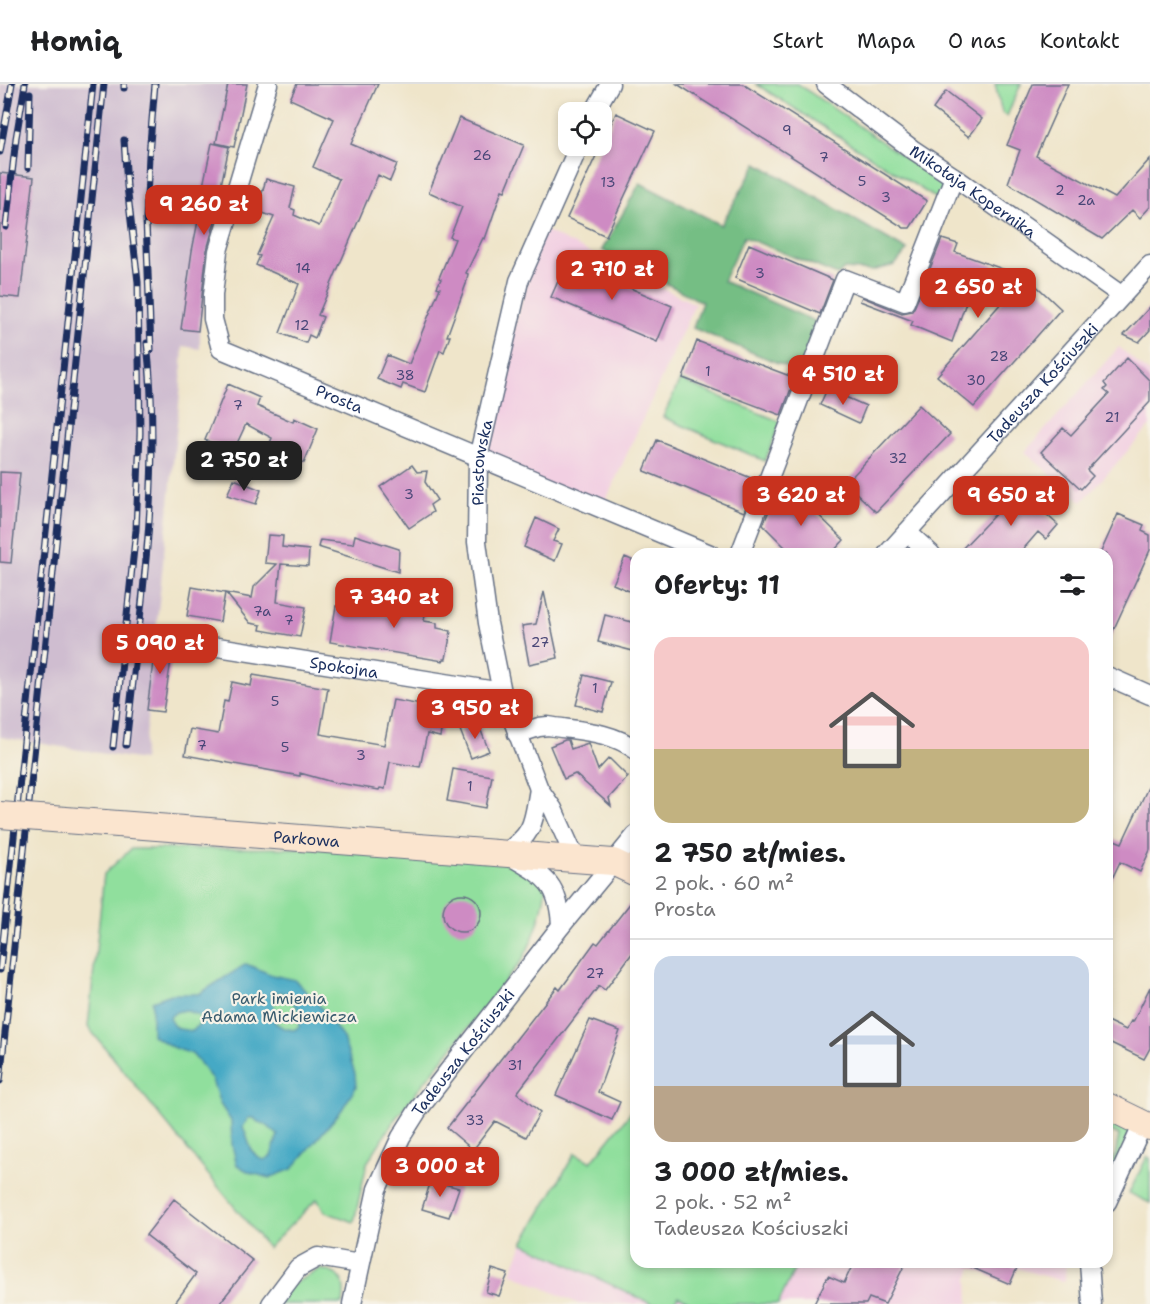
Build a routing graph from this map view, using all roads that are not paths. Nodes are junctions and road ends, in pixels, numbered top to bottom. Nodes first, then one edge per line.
1 (268, 84) edge
2 (610, 84) edge
3 (826, 84) edge
4 (600, 102) edge
5 (575, 156) edge
6 (954, 177) junction
7 (1150, 266) edge
8 (1121, 296) junction
9 (478, 458) junction
10 (907, 532) junction
11 (696, 548) edge
12 (742, 548) edge
13 (892, 548) edge
14 (924, 548) edge
15 (186, 642) dead end
16 (1113, 679) edge
17 (502, 692) junction
18 (1150, 695) edge
19 (517, 734) junction
20 (630, 746) edge
21 (538, 789) junction
22 (0, 815) edge
23 (505, 852) junction
24 (630, 852) edge
25 (575, 858) junction
26 (625, 867) edge
27 (561, 926) junction
28 (1113, 1109) edge
29 (1147, 1126) edge
30 (1113, 1191) edge
31 (360, 1264) junction
32 (1089, 1268) edge
33 (271, 1304) edge
34 (352, 1304) edge
35 (1092, 1304) edge

1 - 9 street, Prosta
2 - 4 street
3 - 6 street, Mikołaja Kopernika
5 - 9 street, Piastowska
6 - 8 street, Mikołaja Kopernika
6 - 12 street
7 - 8 street, Tadeusza Kościuszki
8 - 10 street, Tadeusza Kościuszki
9 - 11 street, Prosta
9 - 17 street, Piastowska
10 - 13 street, Tadeusza Kościuszki
10 - 14 street
15 - 17 street, Spokojna
16 - 18 street
17 - 19 street, Piastowska
19 - 20 street
19 - 21 street, Piastowska
21 - 23 street, Piastowska
21 - 25 street, Piastowska
22 - 23 street, Parkowa, bridge
23 - 25 street, Parkowa
23 - 27 street
24 - 26 street, Tadeusza Kościuszki
25 - 26 street, Parkowa
26 - 27 street, Tadeusza Kościuszki
27 - 31 street, Tadeusza Kościuszki
28 - 29 street
29 - 30 street
31 - 33 street
31 - 34 street, Tadeusza Kościuszki
32 - 35 street

